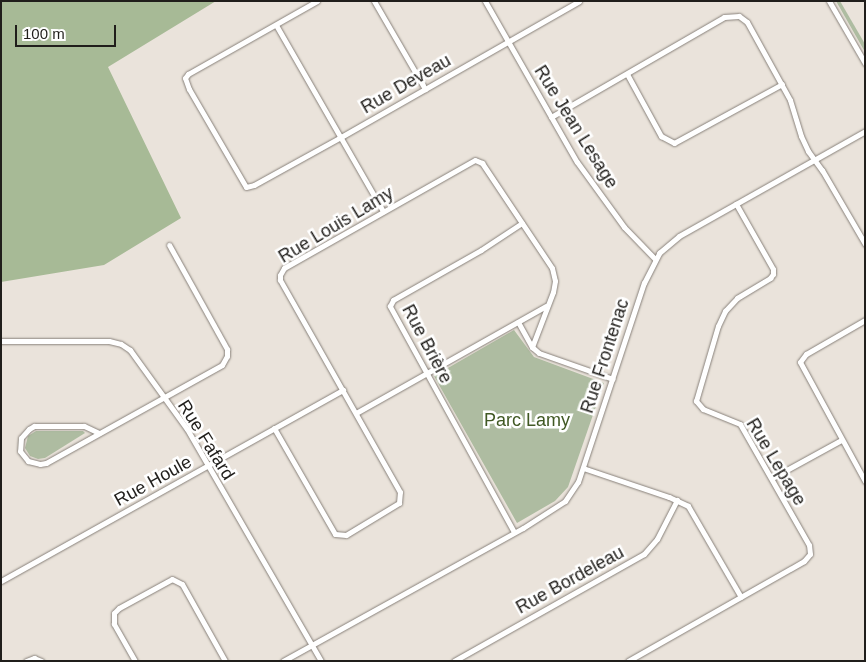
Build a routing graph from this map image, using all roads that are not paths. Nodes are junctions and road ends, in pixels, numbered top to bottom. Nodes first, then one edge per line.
1 (317, 1) edge
2 (374, 1) edge
3 (485, 1) edge
4 (579, 1) edge
5 (830, 1) edge
6 (276, 25) junction
7 (508, 42) junction
8 (865, 63) edge
9 (628, 74) junction
10 (782, 84) junction
11 (425, 89) junction
12 (551, 117) junction
13 (865, 131) edge
14 (341, 137) junction
15 (815, 160) junction
16 (736, 204) junction
17 (384, 211) junction
18 (522, 223) junction
19 (862, 233) edge
20 (169, 244) dead end
21 (865, 244) edge
22 (655, 259) junction
23 (547, 305) junction
24 (865, 320) edge
25 (518, 322) junction
26 (1, 341) edge
27 (532, 347) junction
28 (426, 373) junction
29 (613, 379) junction
30 (343, 390) junction
31 (164, 398) junction
32 (356, 413) junction
33 (274, 428) junction
34 (100, 433) junction
35 (841, 440) junction
36 (208, 466) junction
37 (583, 468) junction
38 (772, 478) junction
39 (865, 481) edge
40 (677, 500) junction
41 (514, 532) junction
42 (1, 581) edge
43 (740, 598) junction
44 (312, 645) junction
45 (26, 661) edge
46 (41, 661) edge
47 (135, 661) edge
48 (225, 661) edge
49 (283, 661) edge
50 (321, 661) edge
51 (454, 661) edge
52 (628, 661) edge

1 - 6 street
2 - 11 street
3 - 7 street, Rue Jean Lesage
4 - 7 street, Rue Deveau
5 - 8 street
6 - 14 street
6 - 14 street, Rue Deveau
7 - 11 street, Rue Deveau
7 - 12 street, Rue Jean Lesage
9 - 10 street
9 - 10 street
9 - 12 street
10 - 15 street
11 - 14 street, Rue Deveau
12 - 22 street, Rue Jean Lesage
13 - 15 street, Rue Frontenac
14 - 17 street
15 - 16 street, Rue Frontenac
15 - 19 street
16 - 22 street, Rue Frontenac
16 - 38 street, Rue Lepage
17 - 18 street, Rue Louis Lamy
17 - 30 street, Rue Louis Lamy
18 - 23 street, Rue Louis Lamy
18 - 28 street, Rue Brière
19 - 21 street
20 - 31 street
22 - 29 street, Rue Frontenac
23 - 25 street
23 - 27 street, Rue Louis Lamy
24 - 35 street
25 - 27 street
25 - 28 street
26 - 31 street, Rue Fafard
27 - 29 street
28 - 32 street
28 - 41 street, Rue Brière
29 - 37 street, Rue Frontenac
30 - 32 street, Rue Louis Lamy
30 - 33 street, Rue Houle
31 - 34 street
31 - 36 street, Rue Fafard
32 - 33 street, Rue Louis Lamy
33 - 36 street, Rue Houle
34 - 34 street
35 - 38 street
35 - 39 street
36 - 42 street, Rue Houle
36 - 44 street, Rue Fafard
37 - 40 street
37 - 41 street, Rue Frontenac
38 - 43 street, Rue Lepage
40 - 43 street
40 - 51 street, Rue Bordeleau
41 - 44 street, Rue Frontenac
43 - 52 street, Rue Lepage
44 - 49 street, Rue Frontenac
44 - 50 street, Rue Fafard
45 - 46 street
47 - 48 street

